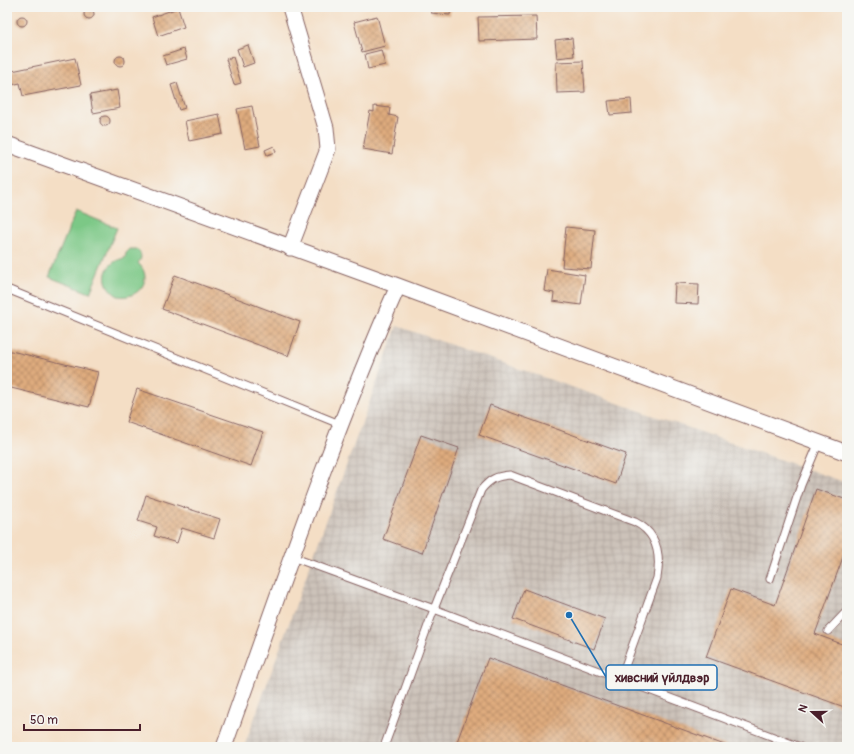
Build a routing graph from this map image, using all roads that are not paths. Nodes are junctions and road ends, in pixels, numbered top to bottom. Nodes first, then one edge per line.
1 (290, 7) edge
2 (7, 144) edge
3 (290, 248) junction
4 (398, 286) junction
5 (7, 288) edge
6 (342, 425) junction
7 (820, 442) junction
8 (847, 453) edge
9 (292, 557) junction
10 (770, 579) dead end
11 (434, 608) junction
12 (847, 611) edge
13 (828, 631) dead end
14 (620, 680) junction
15 (224, 747) edge
16 (384, 747) edge
17 (800, 747) edge

1 - 3 street
2 - 3 street
3 - 4 street
4 - 6 street
4 - 7 street
5 - 6 lane
6 - 9 street
7 - 8 street
7 - 10 lane
9 - 11 lane
9 - 15 street
11 - 14 lane
11 - 14 lane
11 - 16 lane
12 - 13 lane
14 - 17 lane

